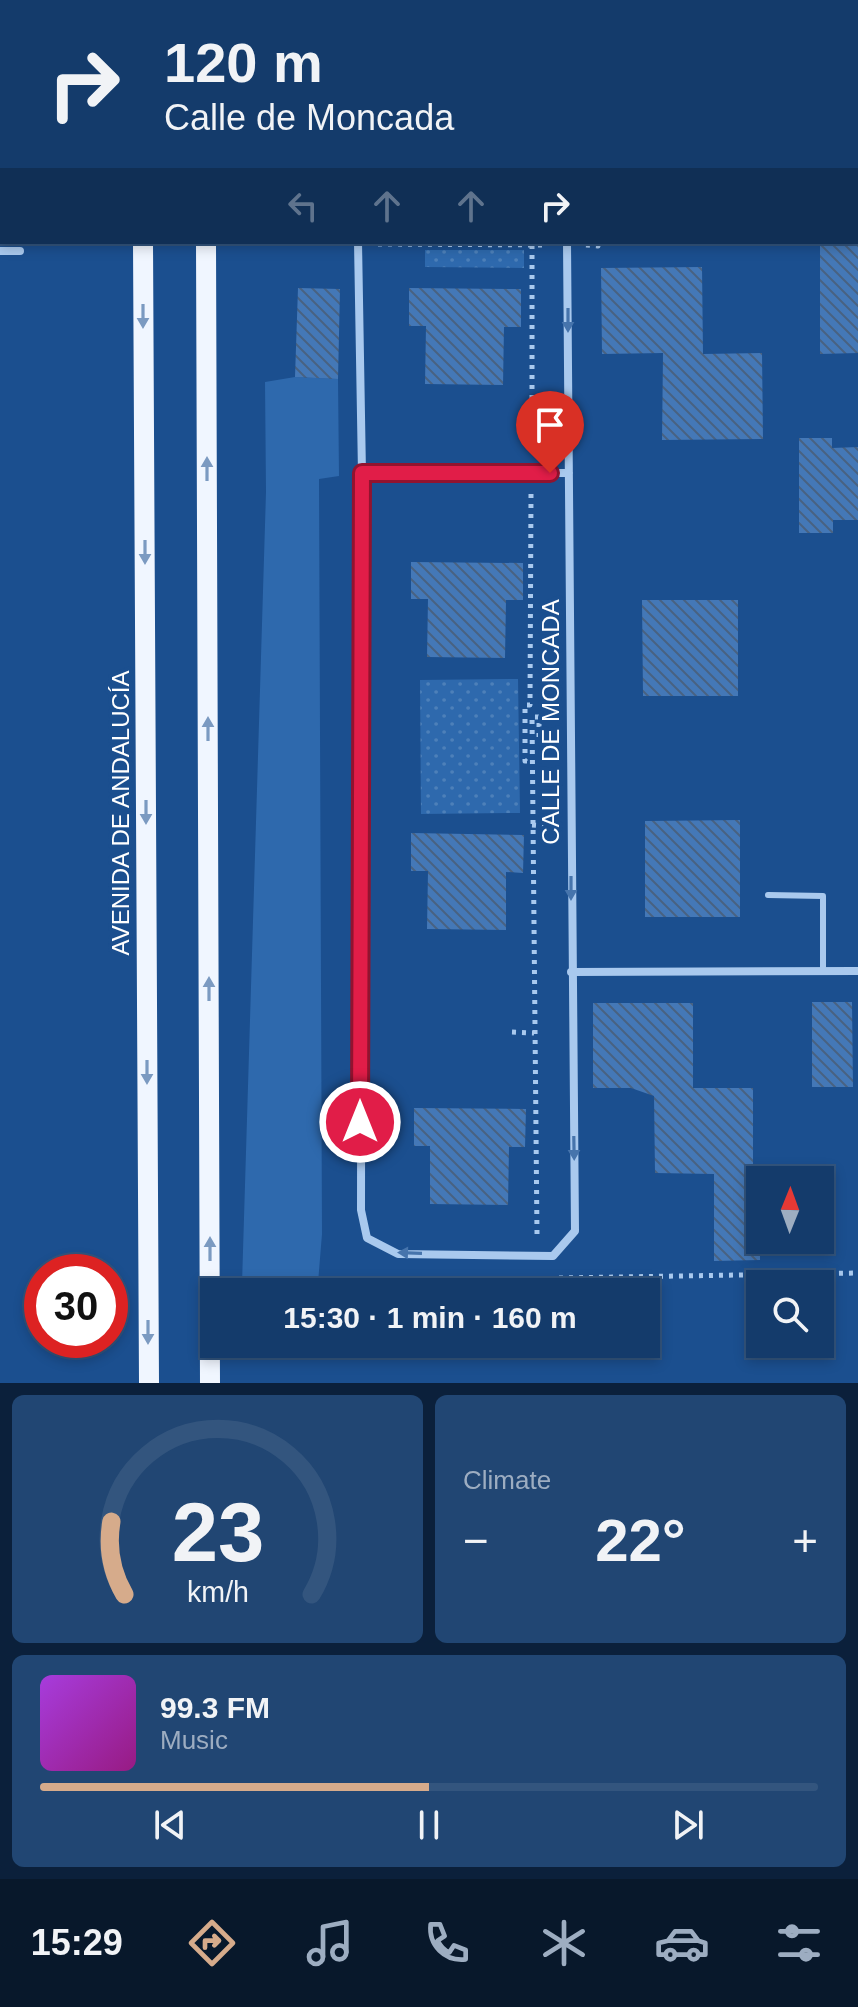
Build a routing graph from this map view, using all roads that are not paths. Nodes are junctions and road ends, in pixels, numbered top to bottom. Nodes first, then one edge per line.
1 (143, 244) edge
2 (206, 244) edge
3 (358, 244) edge
4 (567, 244) edge
5 (0, 251) edge
6 (20, 251) dead end
7 (362, 473) junction
8 (569, 473) junction
9 (768, 895) dead end
10 (823, 971) junction
11 (858, 971) edge
12 (571, 972) junction
13 (149, 1383) edge
14 (210, 1383) edge

1 -> 13 main road, AVENIDA DE ANDALUCÍA
14 -> 2 main road
3 - 7 street, CALLE DE MONCADA
4 -> 8 street, CALLE DE MONCADA
5 - 6 street
7 - 8 street
12 -> 7 street, CALLE DE MONCADA
8 -> 12 street, CALLE DE MONCADA
9 - 10 lane
10 - 11 street
10 - 12 street

